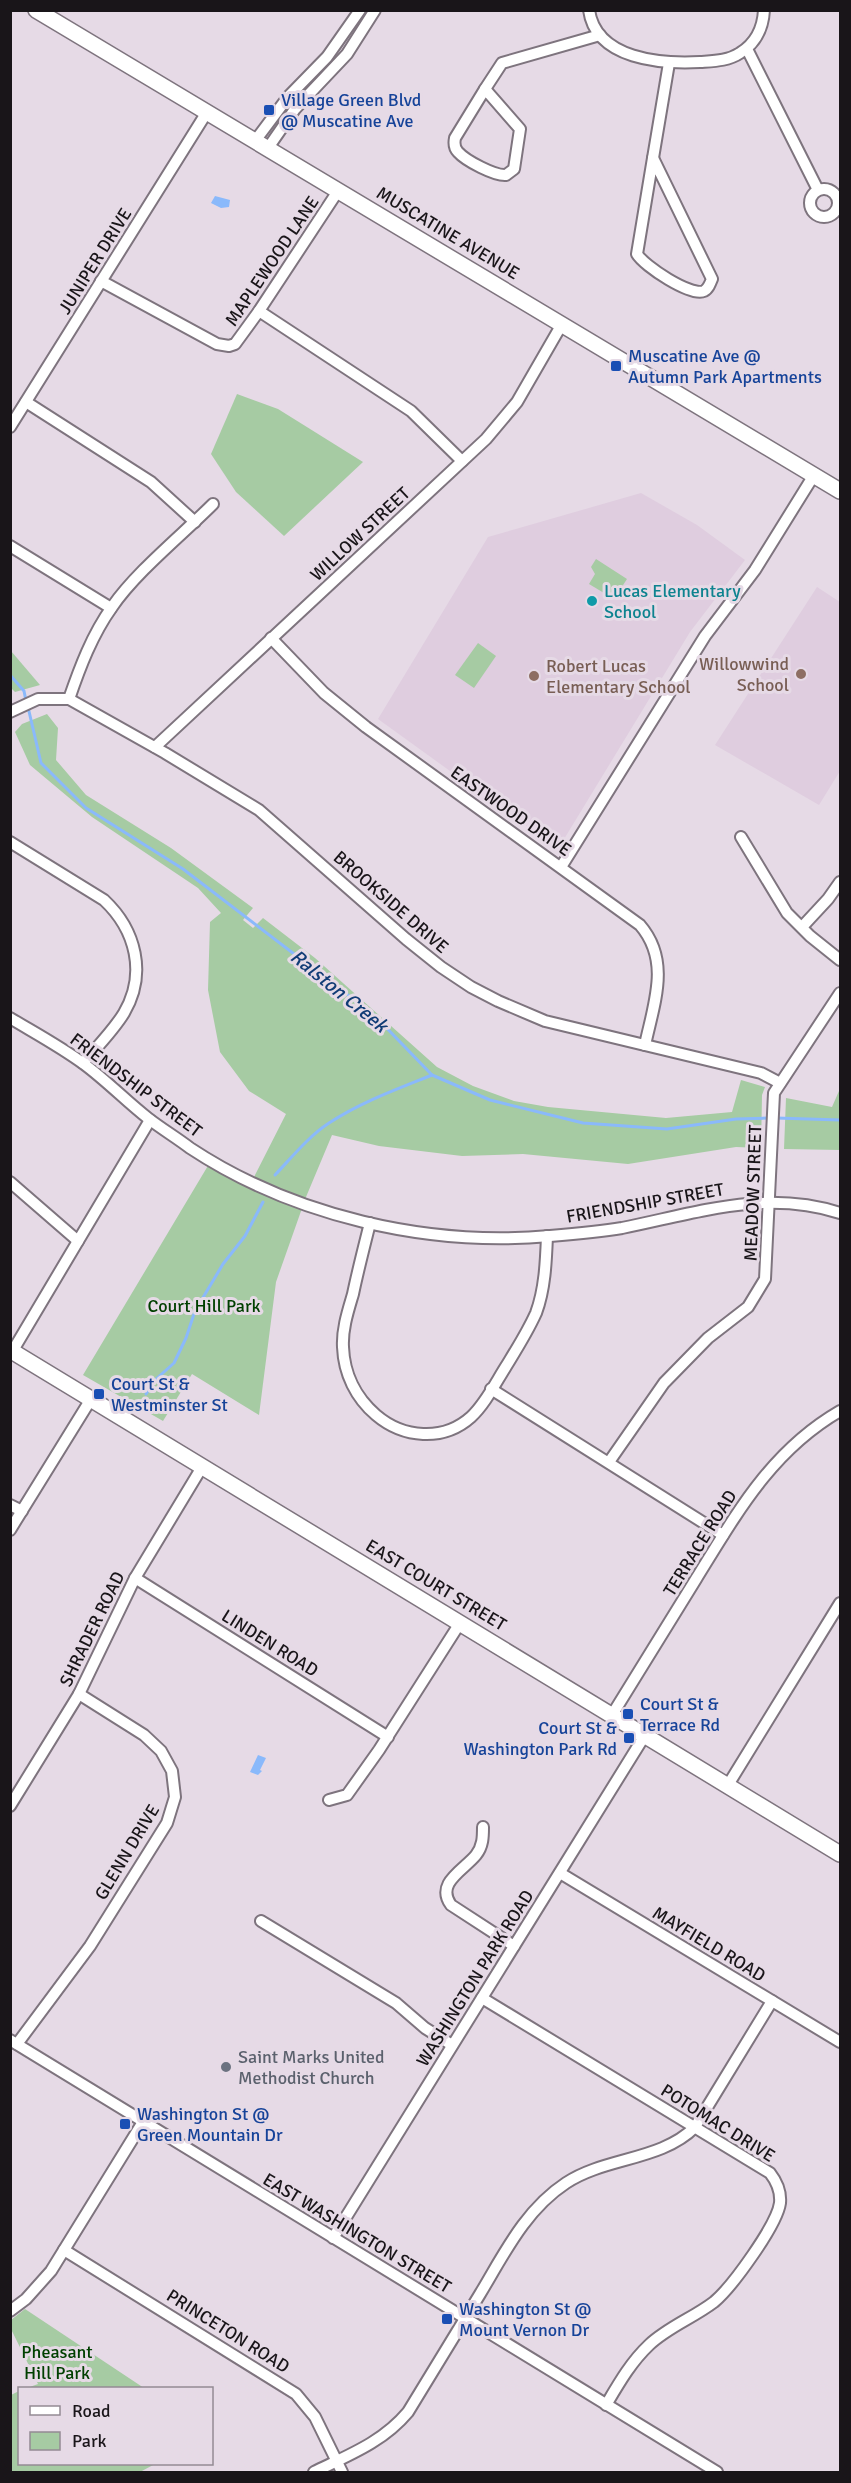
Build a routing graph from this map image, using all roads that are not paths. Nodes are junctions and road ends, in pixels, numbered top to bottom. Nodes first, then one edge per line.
1 (36, 10) edge
2 (360, 10) edge
3 (375, 10) edge
4 (589, 10) edge
5 (764, 10) edge
6 (600, 35) junction
7 (747, 49) junction
8 (669, 63) junction
9 (484, 89) junction
10 (207, 112) junction
11 (261, 145) junction
12 (653, 158) junction
13 (818, 190) dead end
14 (338, 191) junction
15 (101, 281) junction
16 (259, 311) junction
17 (562, 324) junction
18 (26, 402) junction
19 (10, 427) edge
20 (462, 461) junction
21 (814, 475) junction
22 (840, 490) edge
23 (213, 504) dead end
24 (195, 522) junction
25 (10, 546) edge
26 (111, 608) junction
27 (271, 638) junction
28 (69, 699) junction
29 (13, 711) edge
30 (154, 747) junction
31 (741, 837) dead end
32 (10, 842) edge
33 (561, 867) junction
34 (840, 882) edge
35 (802, 927) junction
36 (840, 960) edge
37 (840, 996) edge
38 (10, 1018) edge
39 (645, 1045) junction
40 (83, 1063) junction
41 (780, 1083) junction
42 (150, 1120) junction
43 (10, 1182) edge
44 (769, 1202) junction
45 (840, 1213) edge
46 (370, 1223) junction
47 (547, 1236) junction
48 (78, 1241) junction
49 (11, 1351) edge
50 (491, 1389) junction
51 (91, 1399) junction
52 (840, 1411) edge
53 (609, 1462) junction
54 (202, 1467) junction
55 (10, 1505) edge
56 (22, 1511) junction
57 (10, 1530) edge
58 (723, 1535) junction
59 (135, 1578) junction
60 (840, 1603) edge
61 (460, 1623) junction
62 (79, 1695) junction
63 (612, 1715) junction
64 (645, 1735) junction
65 (388, 1737) junction
66 (728, 1785) junction
67 (329, 1800) dead end
68 (10, 1806) edge
69 (483, 1827) dead end
70 (840, 1854) edge
71 (560, 1873) junction
72 (261, 1920) dead end
73 (514, 1946) junction
74 (482, 1998) junction
75 (772, 2001) junction
76 (14, 2042) edge
77 (840, 2042) edge
78 (452, 2045) junction
79 (143, 2122) junction
80 (695, 2127) junction
81 (333, 2238) junction
82 (64, 2250) junction
83 (10, 2311) edge
84 (465, 2319) junction
85 (606, 2405) junction
86 (337, 2462) junction
87 (314, 2472) edge
88 (342, 2472) edge
89 (717, 2472) edge

1 - 10 street, MUSCATINE AVENUE
2 - 11 street
3 - 11 street
4 - 6 street
5 - 7 street
6 - 8 street
6 - 9 street
7 - 8 street
7 - 13 street
8 - 12 street
9 - 9 street
10 - 11 street, MUSCATINE AVENUE
10 - 15 street, JUNIPER DRIVE
11 - 14 street, MUSCATINE AVENUE
12 - 12 street
14 - 16 street, MAPLEWOOD LANE
14 - 17 street, MUSCATINE AVENUE
15 - 16 street, MAPLEWOOD LANE
15 - 18 street, JUNIPER DRIVE
16 - 20 street
17 - 20 street, WILLOW STREET
17 - 21 street, MUSCATINE AVENUE
18 - 19 street, JUNIPER DRIVE
18 - 24 street
20 - 27 street, WILLOW STREET
21 - 22 street, MUSCATINE AVENUE
21 - 33 street
23 - 24 street
24 - 26 street
25 - 26 street
26 - 28 street
27 - 30 street, WILLOW STREET
27 - 33 street, EASTWOOD DRIVE
28 - 29 street, BROOKSIDE DRIVE
28 - 30 street, BROOKSIDE DRIVE
30 - 39 street, BROOKSIDE DRIVE
31 - 35 street
32 - 40 street
33 - 39 street, EASTWOOD DRIVE
34 - 35 street
35 - 36 street
37 - 41 street, MEADOW STREET
38 - 40 street, FRIENDSHIP STREET
39 - 41 street, BROOKSIDE DRIVE
40 - 42 street, FRIENDSHIP STREET
41 - 44 street, MEADOW STREET
42 - 46 street, FRIENDSHIP STREET
42 - 48 street
43 - 48 street
44 - 45 street, FRIENDSHIP STREET
44 - 47 street, FRIENDSHIP STREET
44 - 53 street, MEADOW STREET
46 - 47 street, FRIENDSHIP STREET
46 - 50 street
47 - 50 street
48 - 49 street
49 - 51 street, EAST COURT STREET
50 - 53 street
51 - 54 street, EAST COURT STREET
51 - 56 street
52 - 58 street, TERRACE ROAD
53 - 58 street
54 - 59 street, SHRADER ROAD
54 - 61 street, EAST COURT STREET
55 - 56 street
56 - 57 street
58 - 63 street, TERRACE ROAD
59 - 62 street, SHRADER ROAD
59 - 65 street, LINDEN ROAD
60 - 66 street
61 - 63 street, EAST COURT STREET
61 - 65 street
62 - 68 street, SHRADER ROAD
62 - 76 street, GLENN DRIVE
63 - 64 street, EAST COURT STREET
64 - 66 street, EAST COURT STREET
64 - 71 street, WASHINGTON PARK ROAD
65 - 67 street
66 - 70 street, EAST COURT STREET
69 - 73 street
71 - 73 street, WASHINGTON PARK ROAD
71 - 75 street, MAYFIELD ROAD
72 - 78 street
73 - 74 street, WASHINGTON PARK ROAD
74 - 78 street, WASHINGTON PARK ROAD
74 - 80 street, POTOMAC DRIVE
75 - 77 street, MAYFIELD ROAD
75 - 80 street
76 - 79 street, EAST WASHINGTON STREET
78 - 81 street, WASHINGTON PARK ROAD
79 - 81 street, EAST WASHINGTON STREET
79 - 82 street
80 - 84 street
80 - 85 street, POTOMAC DRIVE
81 - 84 street, EAST WASHINGTON STREET
82 - 83 street
82 - 86 street, PRINCETON ROAD
84 - 85 street, EAST WASHINGTON STREET
84 - 86 street
85 - 89 street, EAST WASHINGTON STREET
86 - 87 street
86 - 88 street, PRINCETON ROAD

